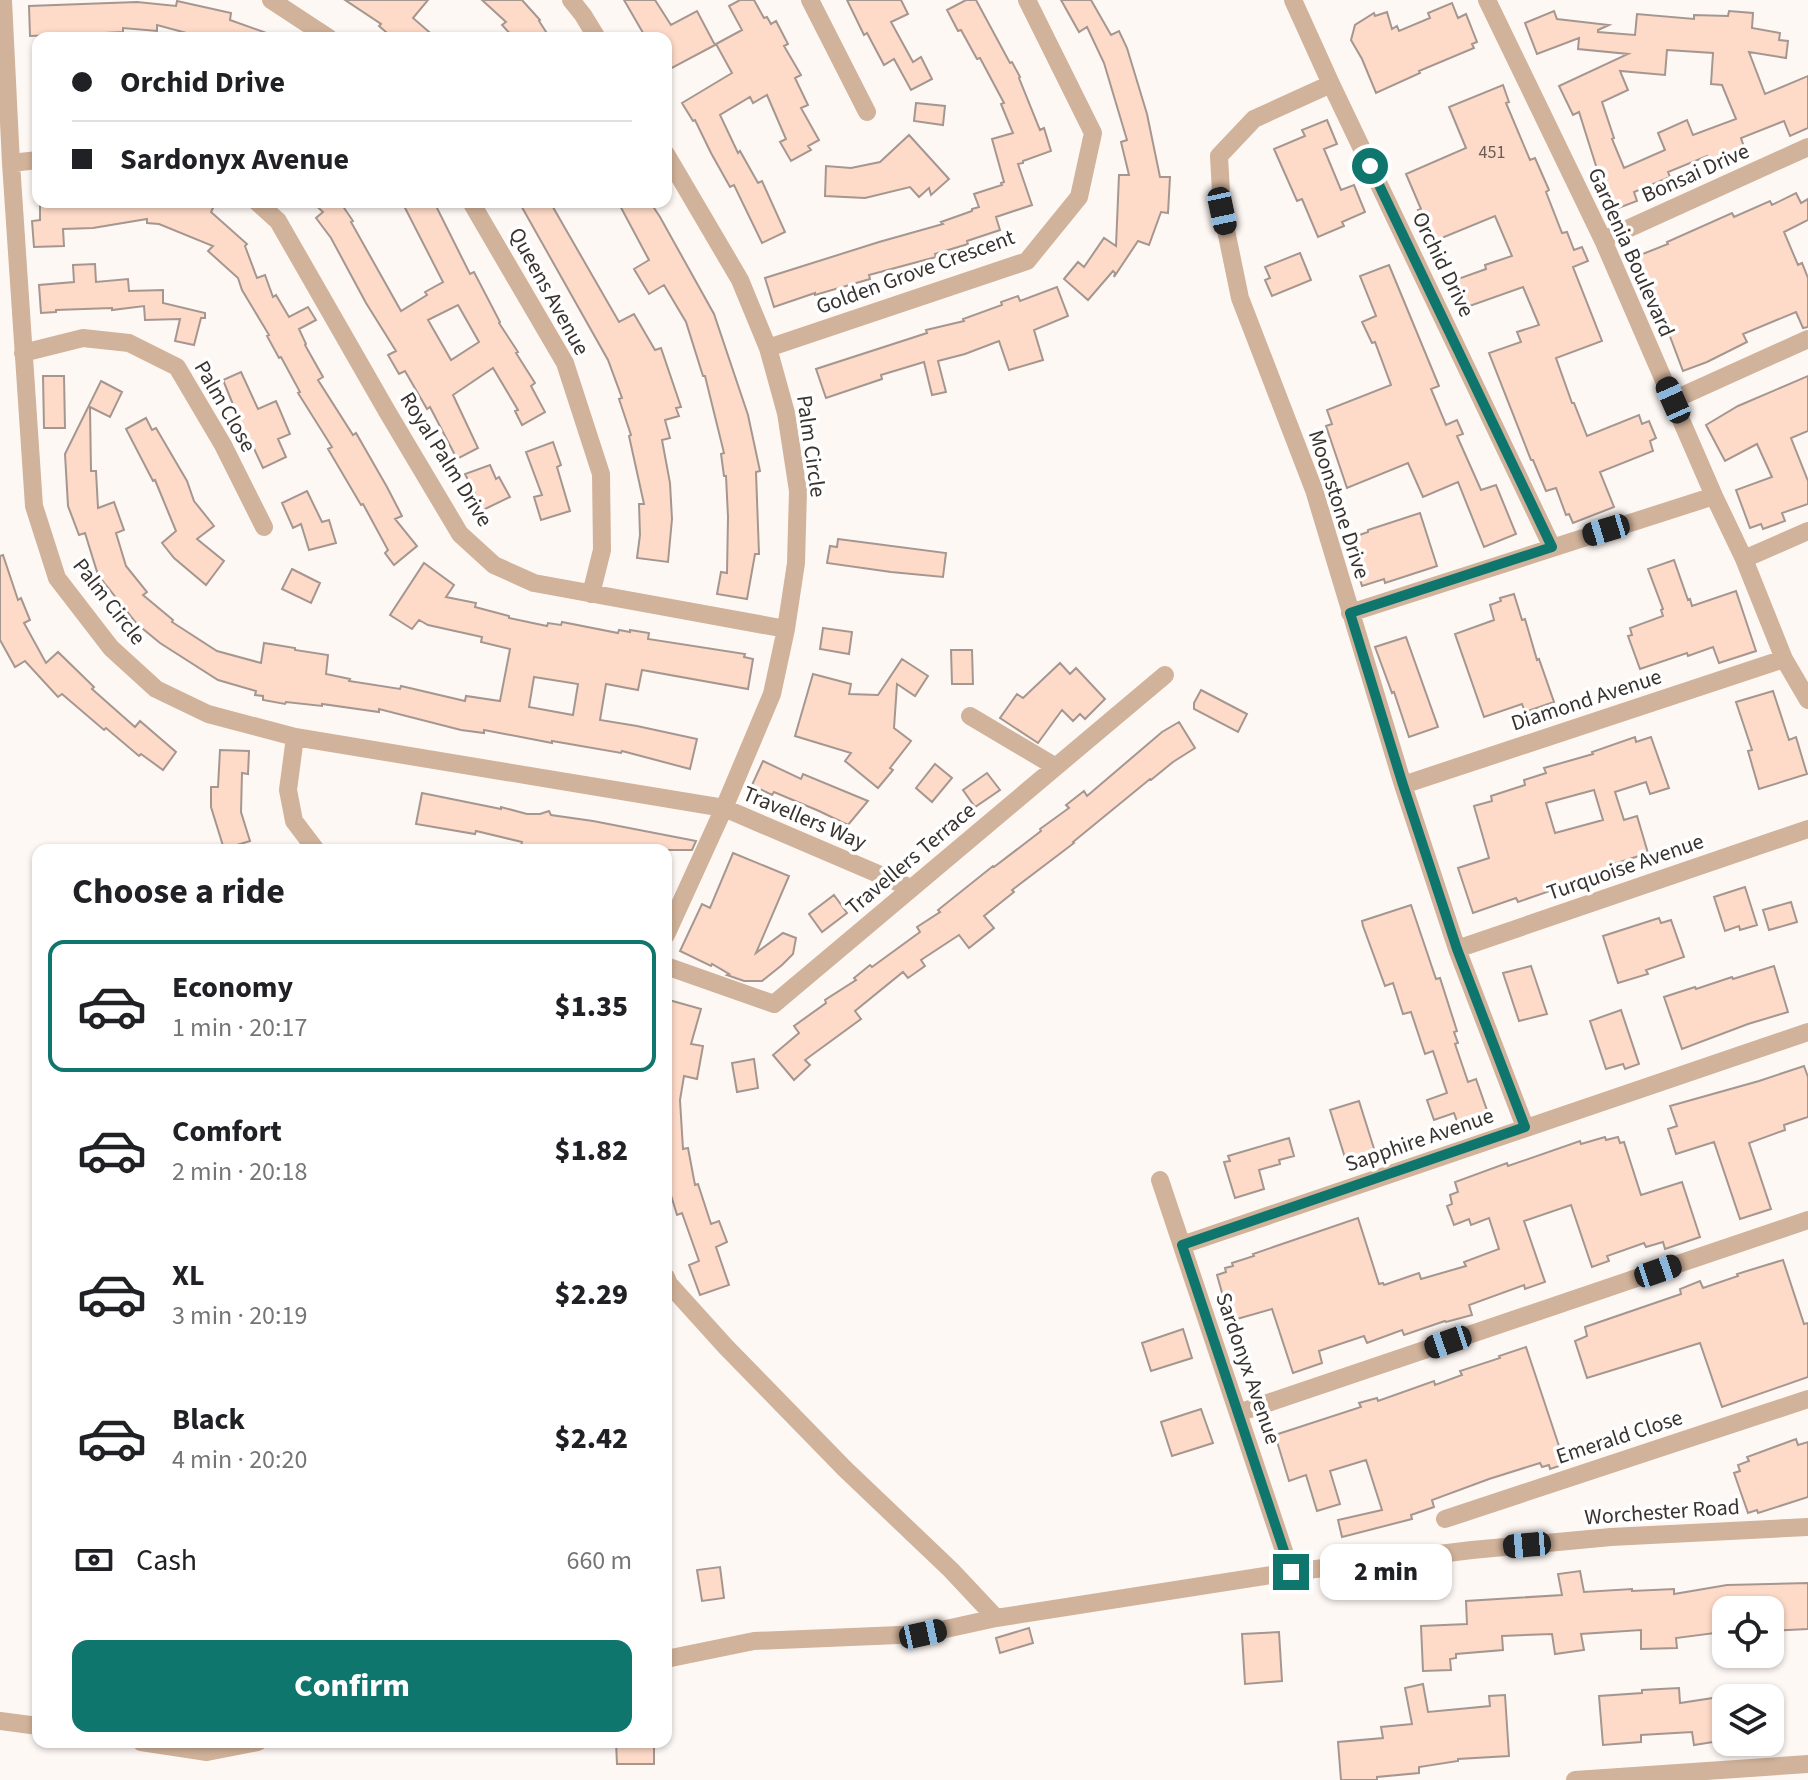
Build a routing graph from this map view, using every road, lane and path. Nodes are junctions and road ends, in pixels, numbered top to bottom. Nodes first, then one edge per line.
1 (3, 0) edge
2 (271, 0) edge
3 (571, 0) edge
4 (810, 0) edge
5 (1027, 0) edge
6 (1293, 0) edge
7 (1487, 0) edge
8 (320, 32) edge
9 (593, 32) edge
10 (1331, 84) junction
11 (867, 112) dead end
12 (1808, 147) edge
13 (32, 161) edge
14 (11, 163) junction
15 (672, 164) edge
16 (264, 208) edge
17 (475, 208) edge
18 (1603, 240) junction
19 (1808, 339) edge
20 (768, 348) junction
21 (23, 353) junction
22 (1673, 400) junction
23 (1714, 496) junction
24 (264, 527) dead end
25 (1808, 531) edge
26 (1552, 547) junction
27 (1744, 559) junction
28 (591, 594) junction
29 (1350, 613) junction
30 (786, 629) junction
31 (1784, 659) junction
32 (1165, 675) dead end
33 (1808, 700) edge
34 (970, 716) dead end
35 (295, 737) junction
36 (1056, 767) junction
37 (1403, 785) junction
38 (724, 808) junction
39 (1808, 829) edge
40 (311, 844) edge
41 (911, 888) junction
42 (672, 922) edge
43 (1457, 949) junction
44 (672, 968) edge
45 (1808, 1032) edge
46 (1525, 1127) junction
47 (1160, 1180) dead end
48 (1808, 1220) edge
49 (1182, 1245) junction
50 (672, 1287) edge
51 (1808, 1399) edge
52 (1238, 1413) junction
53 (1445, 1519) dead end
54 (1808, 1527) edge
55 (1291, 1572) junction
56 (996, 1618) junction
57 (672, 1658) edge
58 (0, 1721) edge
59 (32, 1725) edge
60 (181, 1748) edge
61 (227, 1748) edge
62 (1808, 1764) edge
63 (1575, 1780) edge

1 - 14 street, Palm Circle
2 - 8 street
3 - 9 street
4 - 11 street
5 - 20 street, Golden Grove Crescent
6 - 10 street, Orchid Drive
7 - 18 street, Gardenia Boulevard
10 - 26 street, Orchid Drive
10 - 29 street, Moonstone Drive
12 - 18 street, Bonsai Drive
13 - 14 street
14 - 21 street, Palm Circle
15 - 20 street, Palm Circle
16 - 28 street, Royal Palm Drive
17 - 28 street, Queens Avenue
18 - 22 street, Gardenia Boulevard
19 - 22 street
20 - 30 street, Palm Circle
21 - 24 street, Palm Close
21 - 35 street, Palm Circle
22 - 23 street, Gardenia Boulevard
23 - 26 street
23 - 27 street, Gardenia Boulevard
25 - 27 street
26 - 29 street
27 - 31 street, Gardenia Boulevard
28 - 30 street, Royal Palm Drive
29 - 37 street, Moonstone Drive
30 - 38 street, Palm Circle
31 - 33 street, Gardenia Boulevard
31 - 37 street, Diamond Avenue
32 - 36 street, Travellers Terrace
34 - 36 street
35 - 38 street, Palm Circle
35 - 40 street
36 - 41 street, Travellers Terrace
37 - 43 street, Moonstone Drive
38 - 41 street, Travellers Way
38 - 42 street, Palm Circle
39 - 43 street, Turquoise Avenue
41 - 44 street, Travellers Terrace
43 - 46 street, Moonstone Drive
45 - 46 street, Sapphire Avenue
46 - 49 street, Sapphire Avenue
47 - 49 street, Sardonyx Avenue
48 - 52 street
49 - 52 street, Sardonyx Avenue
50 - 56 street
51 - 53 street, Emerald Close
52 - 55 street, Sardonyx Avenue
54 - 55 street, Worchester Road
55 - 56 street, Worchester Road
56 - 57 street, Worchester Road
58 - 59 street
60 - 61 street
62 - 63 street

